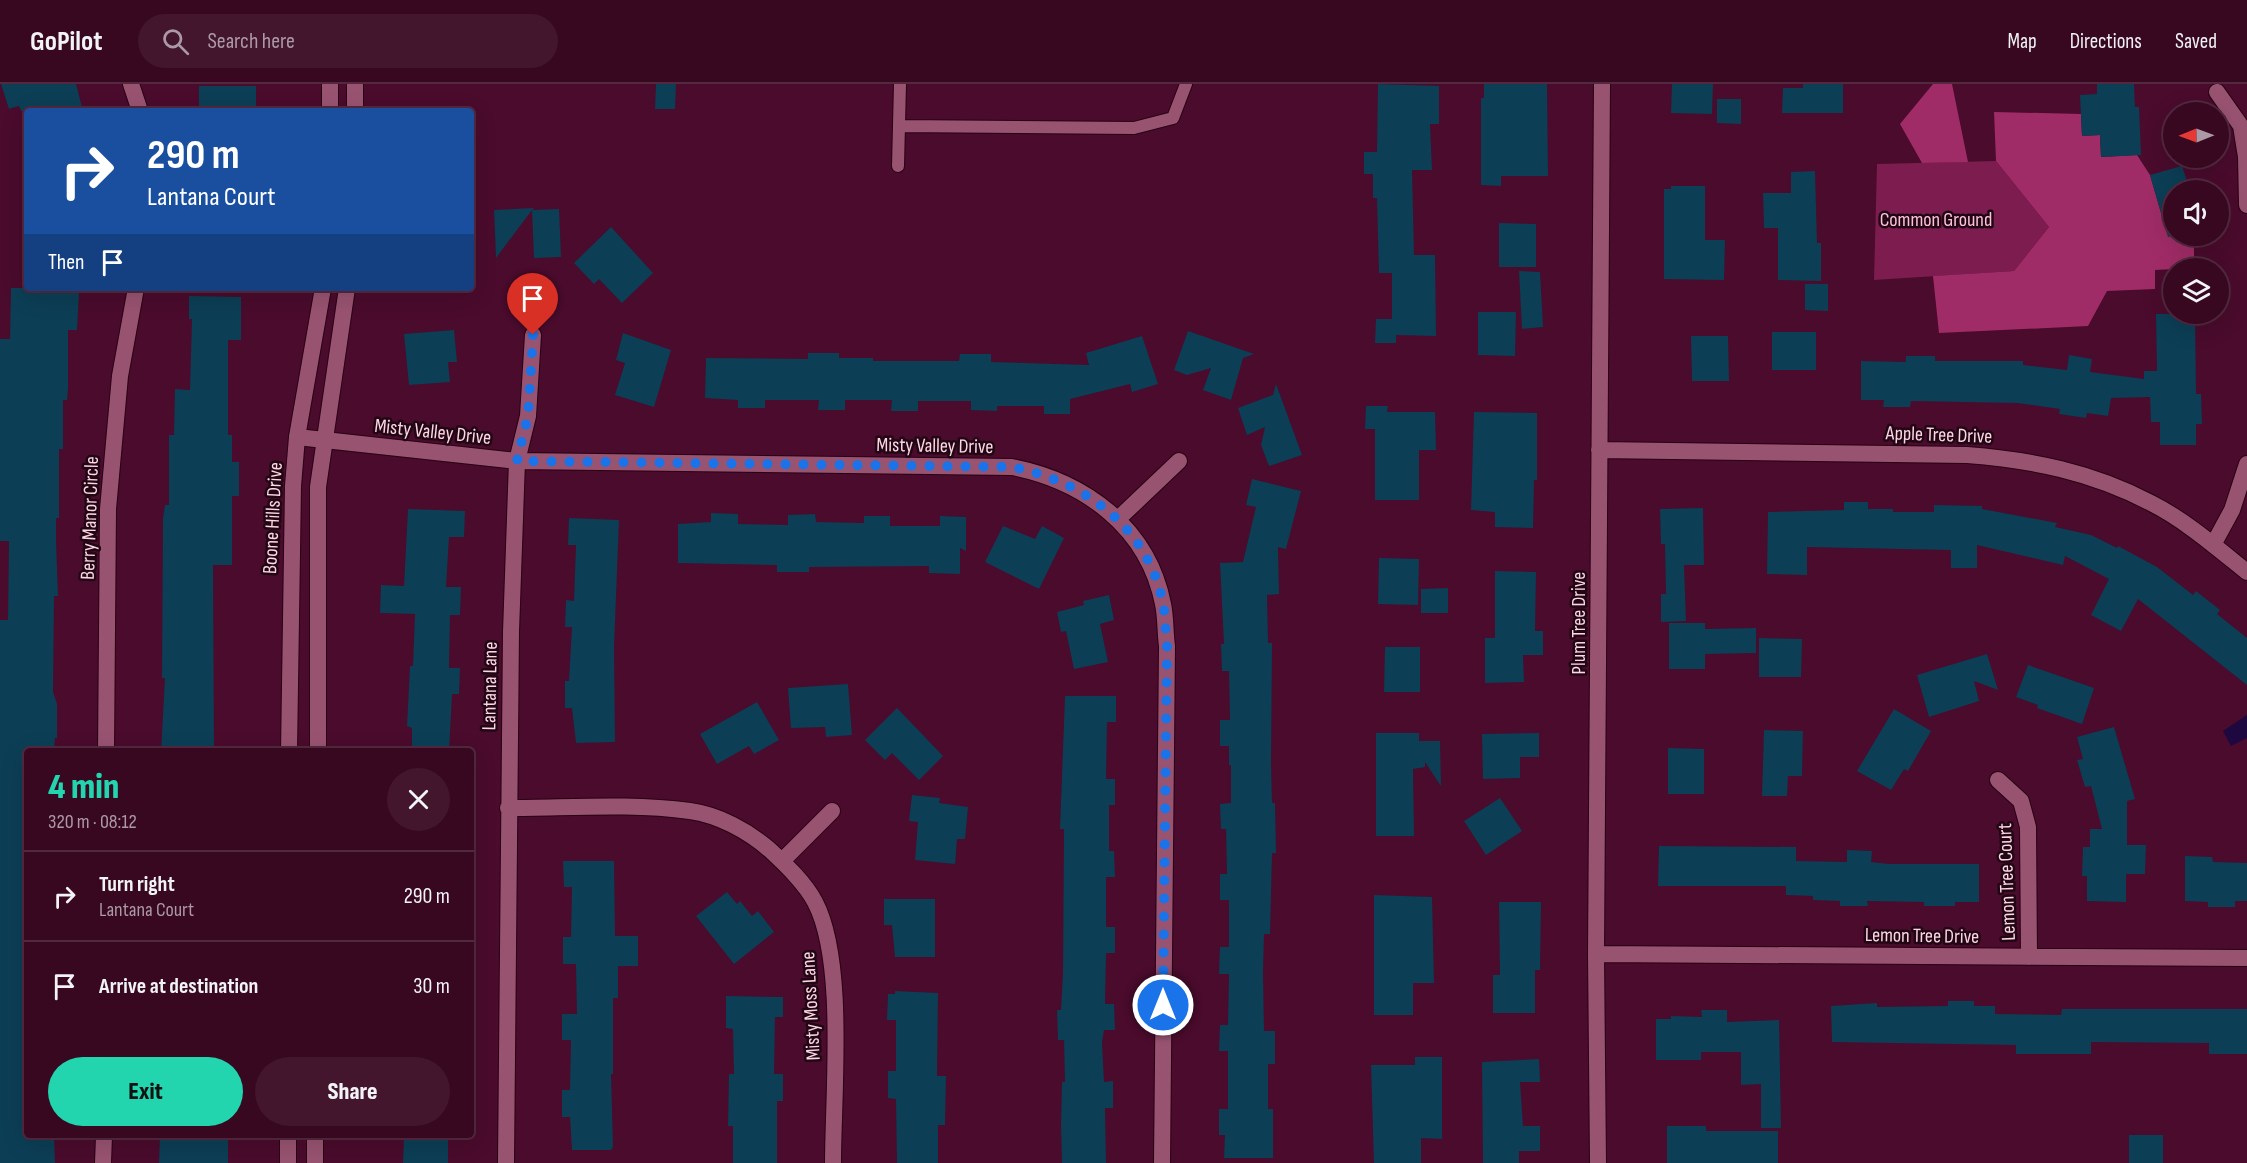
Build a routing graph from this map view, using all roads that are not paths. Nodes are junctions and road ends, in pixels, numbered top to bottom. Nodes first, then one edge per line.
1 (131, 84) edge
2 (330, 84) edge
3 (355, 84) edge
4 (900, 84) edge
5 (1186, 84) edge
6 (1602, 84) edge
7 (2217, 92) dead end
8 (139, 108) edge
9 (330, 108) edge
10 (355, 108) edge
11 (899, 126) junction
12 (898, 166) dead end
13 (2247, 205) edge
14 (135, 291) edge
15 (322, 291) edge
16 (346, 291) edge
17 (533, 335) dead end
18 (297, 436) junction
19 (323, 440) junction
20 (1599, 450) junction
21 (517, 461) junction
22 (1179, 461) dead end
23 (2247, 464) edge
24 (1118, 519) junction
25 (2213, 545) junction
26 (2247, 572) edge
27 (106, 748) edge
28 (289, 748) edge
29 (318, 748) edge
30 (1998, 780) dead end
31 (508, 808) junction
32 (832, 811) dead end
33 (782, 861) junction
34 (1596, 954) junction
35 (2029, 957) junction
36 (2247, 958) edge
37 (104, 1138) edge
38 (288, 1138) edge
39 (315, 1138) edge
40 (103, 1163) edge
41 (288, 1163) edge
42 (315, 1163) edge
43 (506, 1163) edge
44 (833, 1163) edge
45 (1162, 1163) edge
46 (1598, 1163) edge

1 - 8 street
2 - 9 street
3 - 10 street
4 - 11 lane
5 - 11 lane
6 - 20 street, Plum Tree Drive
7 - 13 street
11 - 12 lane
14 - 27 street, Berry Manor Circle
15 - 18 street, Boone Hills Drive
16 - 19 street
17 - 21 street, Lantana Lane
18 - 19 street, Misty Valley Drive
18 - 28 street, Boone Hills Drive
19 - 21 street, Misty Valley Drive
19 - 29 street
20 - 25 street, Apple Tree Drive
20 - 34 street, Plum Tree Drive
21 - 24 street, Misty Valley Drive
21 - 31 street, Lantana Lane
22 - 24 street
23 - 25 street
24 - 45 street, Misty Valley Drive
25 - 26 street, Apple Tree Drive
30 - 35 street, Lemon Tree Court
31 - 33 street, Misty Moss Lane
31 - 43 street, Lantana Lane
32 - 33 street
33 - 44 street, Misty Moss Lane
34 - 35 street, Lemon Tree Drive
34 - 46 street, Plum Tree Drive
35 - 36 street, Lemon Tree Drive
37 - 40 street
38 - 41 street
39 - 42 street

